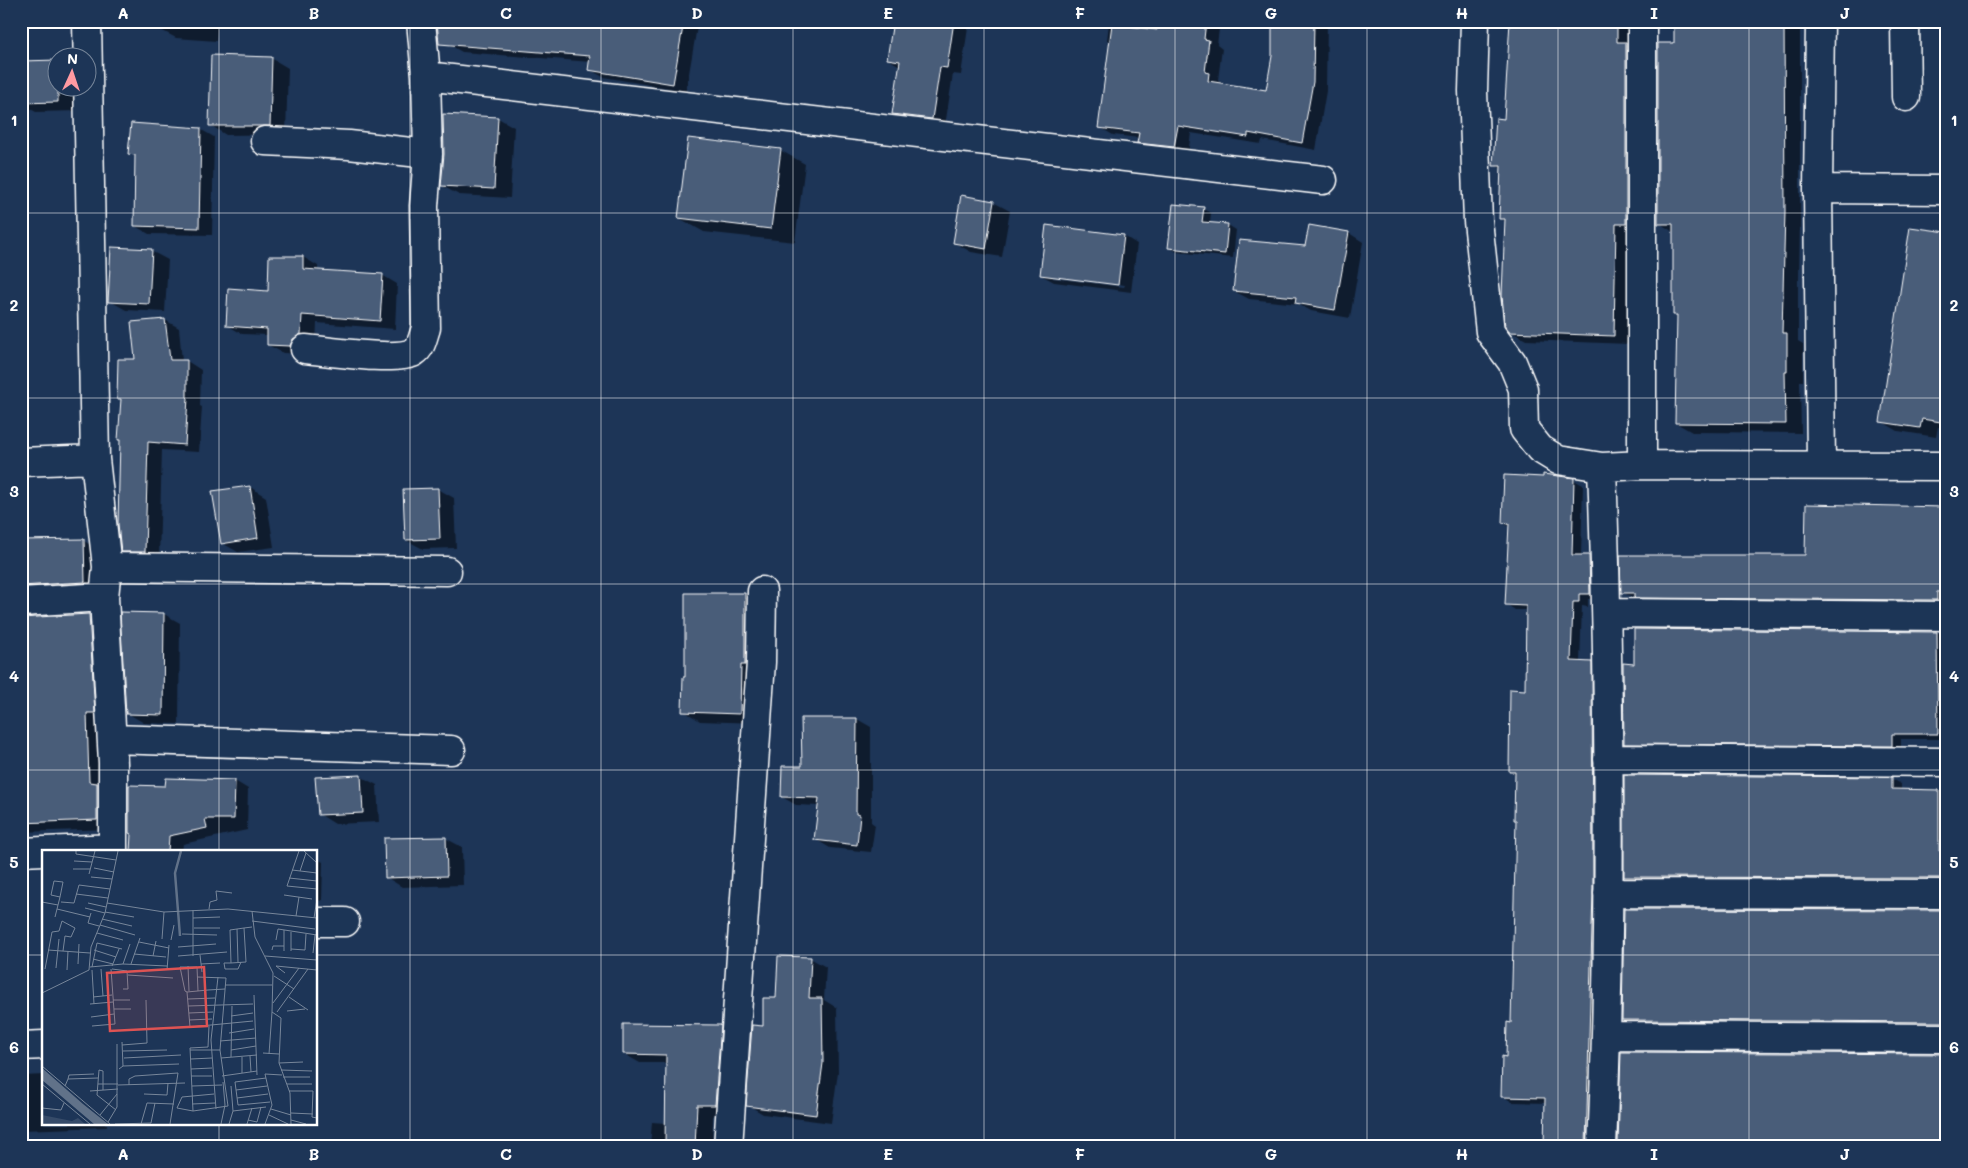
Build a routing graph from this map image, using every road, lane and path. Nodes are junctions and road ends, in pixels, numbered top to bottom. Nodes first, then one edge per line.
1 (87, 21) edge
2 (421, 21) edge
3 (1475, 21) edge
4 (1642, 21) edge
5 (1820, 21) edge
6 (1905, 21) edge
7 (426, 76) junction
8 (1906, 97) dead end
9 (265, 141) dead end
10 (428, 154) junction
11 (1323, 180) dead end
12 (1818, 189) junction
13 (1947, 190) edge
14 (305, 349) dead end
15 (95, 459) junction
16 (21, 462) edge
17 (1642, 464) junction
18 (1821, 464) junction
19 (1947, 466) edge
20 (1602, 467) junction
21 (107, 567) junction
22 (447, 571) dead end
23 (762, 591) dead end
24 (104, 597) junction
25 (21, 602) edge
26 (1608, 613) junction
27 (1947, 616) edge
28 (112, 739) junction
29 (451, 750) dead end
30 (1608, 759) junction
31 (1947, 762) edge
32 (113, 850) edge
33 (21, 852) edge
34 (42, 852) edge
35 (1608, 893) junction
36 (1947, 894) edge
37 (318, 922) edge
38 (345, 922) dead end
39 (1607, 1036) junction
40 (1947, 1038) edge
41 (42, 1045) edge
42 (21, 1046) edge
43 (728, 1147) edge
44 (1602, 1147) edge

1 - 15 street
2 - 7 street
3 - 20 street
4 - 17 street
5 - 12 street
6 - 8 street
7 - 10 street
7 - 11 street
9 - 10 street
10 - 14 street
12 - 13 street
12 - 18 street
15 - 16 street
15 - 21 street
17 - 18 street
17 - 20 street
18 - 19 street
20 - 26 street
21 - 22 street
21 - 24 street
23 - 43 street
24 - 25 street
24 - 28 street
26 - 27 street
26 - 30 street
28 - 29 street
28 - 32 street
30 - 31 street
30 - 35 street
33 - 34 street
35 - 36 street
35 - 39 street
37 - 38 street
39 - 40 street
39 - 44 street
41 - 42 street

